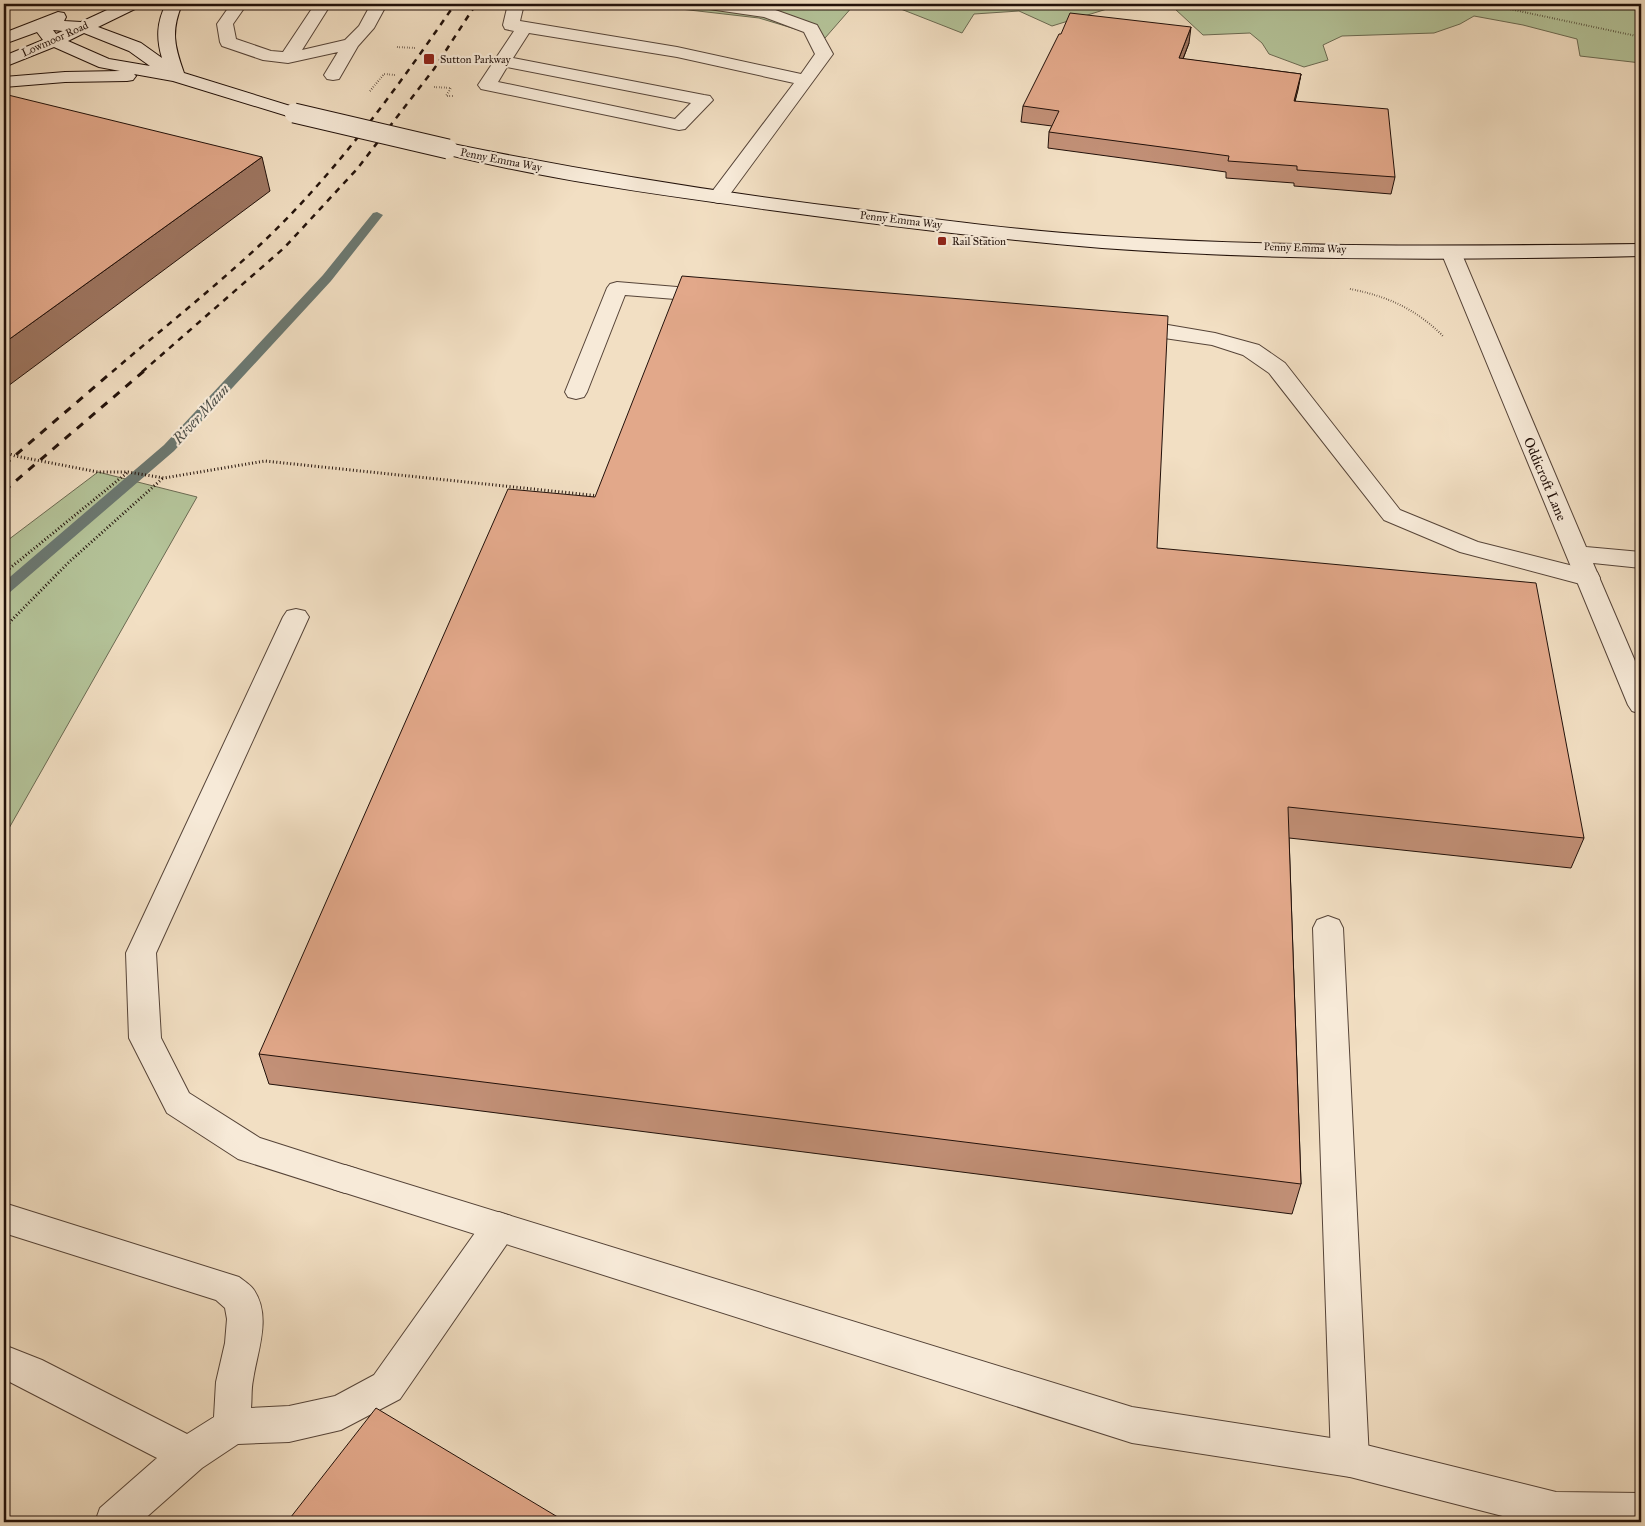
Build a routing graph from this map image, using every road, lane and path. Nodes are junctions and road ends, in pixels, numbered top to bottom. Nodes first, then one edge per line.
1 (133, 4) edge
2 (174, 4) edge
3 (238, 4) edge
4 (323, 4) edge
5 (379, 4) edge
6 (516, 4) edge
7 (709, 4) edge
8 (1486, 4) edge
9 (73, 10) dead end
10 (41, 24) junction
11 (83, 27) junction
12 (525, 27) junction
13 (1641, 37) edge
14 (4, 39) edge
15 (54, 41) junction
16 (351, 44) junction
17 (405, 47) dead end
18 (414, 48) dead end
19 (288, 58) junction
20 (503, 61) junction
21 (4, 62) edge
22 (333, 75) dead end
23 (176, 76) junction
24 (806, 80) junction
25 (4, 82) edge
26 (434, 87) dead end
27 (459, 97) dead end
28 (718, 198) junction
29 (1641, 250) edge
30 (1451, 252) junction
31 (735, 297) edge
32 (1109, 326) edge
33 (576, 392) dead end
34 (4, 452) edge
35 (128, 472) junction
36 (164, 478) junction
37 (603, 496) edge
38 (1577, 554) junction
39 (1641, 560) edge
40 (4, 573) edge
41 (1588, 578) junction
42 (296, 617) dead end
43 (4, 628) edge
44 (4, 648) edge
45 (4, 698) edge
46 (1641, 705) edge
47 (1328, 928) dead end
48 (4, 1218) edge
49 (499, 1226) junction
50 (4, 1362) edge
51 (232, 1426) junction
52 (189, 1455) junction
53 (1350, 1458) junction
54 (1641, 1512) edge
55 (1558, 1517) edge
56 (114, 1522) edge

1 - 11 main road, Lowmoor Road
2 - 23 main road
3 - 19 main road
4 - 19 main road
5 - 16 main road
6 - 12 main road
7 - 24 main road
8 - 13 path
9 - 10 main road, Lowmoor Road
10 - 11 main road, Penny Emma Way
10 - 14 main road, Lowmoor Road
10 - 15 main road, Penny Emma Way
11 - 15 main road, Lowmoor Road
11 - 23 main road, Penny Emma Way
12 - 20 main road
12 - 24 main road
15 - 21 main road, Lowmoor Road
15 - 23 main road, Penny Emma Way
16 - 19 main road
16 - 22 main road
17 - 18 path
20 - 20 main road
23 - 25 main road
23 - 28 main road, Penny Emma Way, bridge
24 - 28 main road
26 - 27 path
28 - 30 main road, Penny Emma Way
29 - 30 main road, Penny Emma Way
30 - 38 main road, Oddicroft Lane
31 - 33 main road
32 - 41 main road
34 - 35 path
35 - 36 path
35 - 40 path
36 - 37 path
36 - 43 path
38 - 39 main road
38 - 41 main road, Oddicroft Lane
41 - 46 main road, Oddicroft Lane
42 - 49 main road
44 - 45 path
47 - 53 main road
48 - 51 main road
49 - 51 main road
49 - 53 main road
50 - 52 main road
51 - 52 main road
52 - 56 main road
53 - 55 main road
54 - 55 main road

